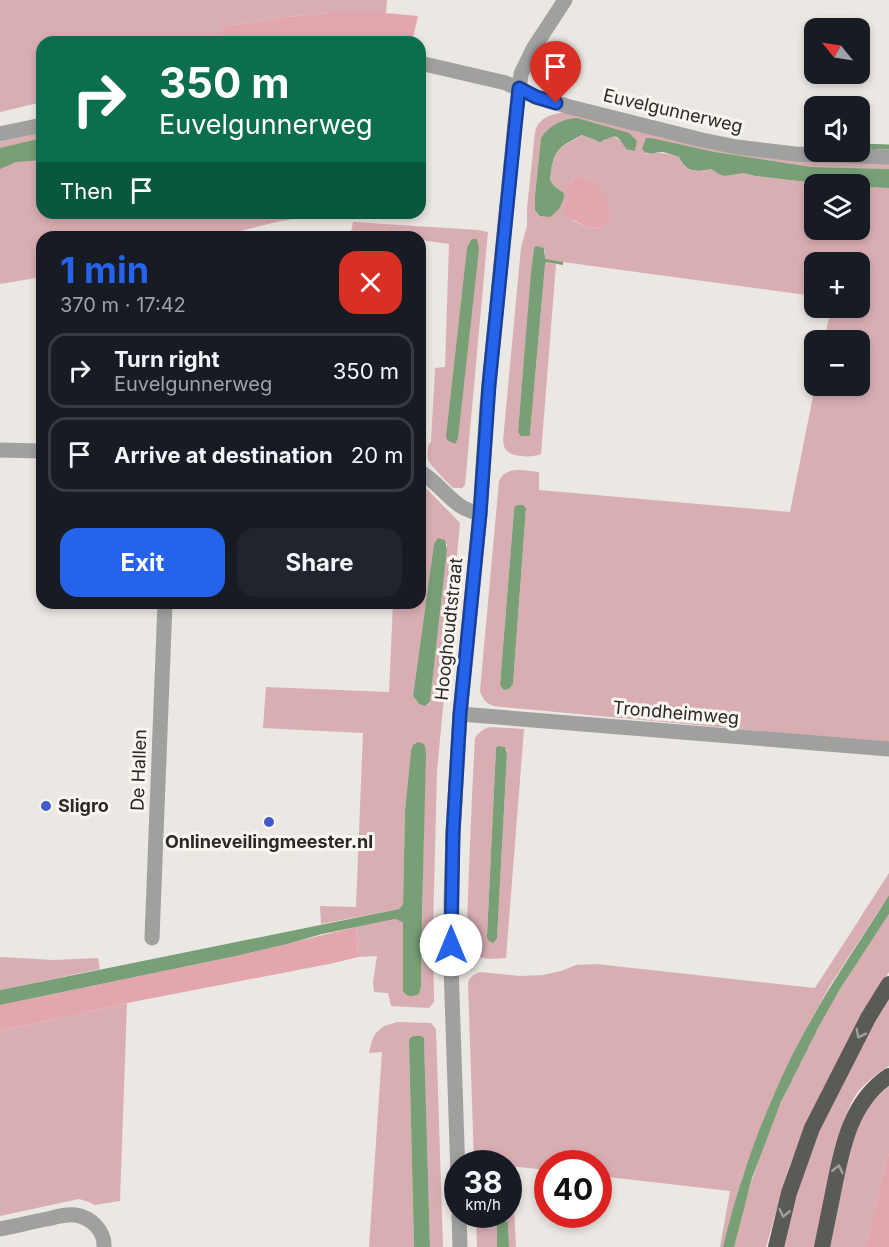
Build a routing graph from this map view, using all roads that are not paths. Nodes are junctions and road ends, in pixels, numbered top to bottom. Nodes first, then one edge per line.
1 (565, 0) edge
2 (426, 64) edge
3 (519, 88) junction
4 (36, 126) edge
5 (0, 134) edge
6 (889, 157) edge
7 (0, 450) edge
8 (36, 451) edge
9 (426, 475) edge
10 (480, 514) junction
11 (165, 609) edge
12 (460, 714) junction
13 (889, 749) edge
14 (152, 938) dead end
15 (889, 984) edge
16 (889, 1076) edge
17 (457, 1150) edge
18 (459, 1228) edge
19 (0, 1229) edge
20 (104, 1247) edge
21 (460, 1247) edge
22 (776, 1247) edge
23 (822, 1247) edge

1 - 3 street, Hooghoudtstraat
2 - 3 street, Euvelgunnerweg
3 - 6 street, Euvelgunnerweg
3 - 10 street, Hooghoudtstraat
4 - 5 street
7 - 8 street
9 - 10 street
10 - 12 street, Hooghoudtstraat
11 - 14 street, De Hallen
12 - 13 street, Trondheimweg
12 - 17 street, Hooghoudtstraat
15 -> 22 highway
23 -> 16 highway
18 - 21 street
19 - 20 street

